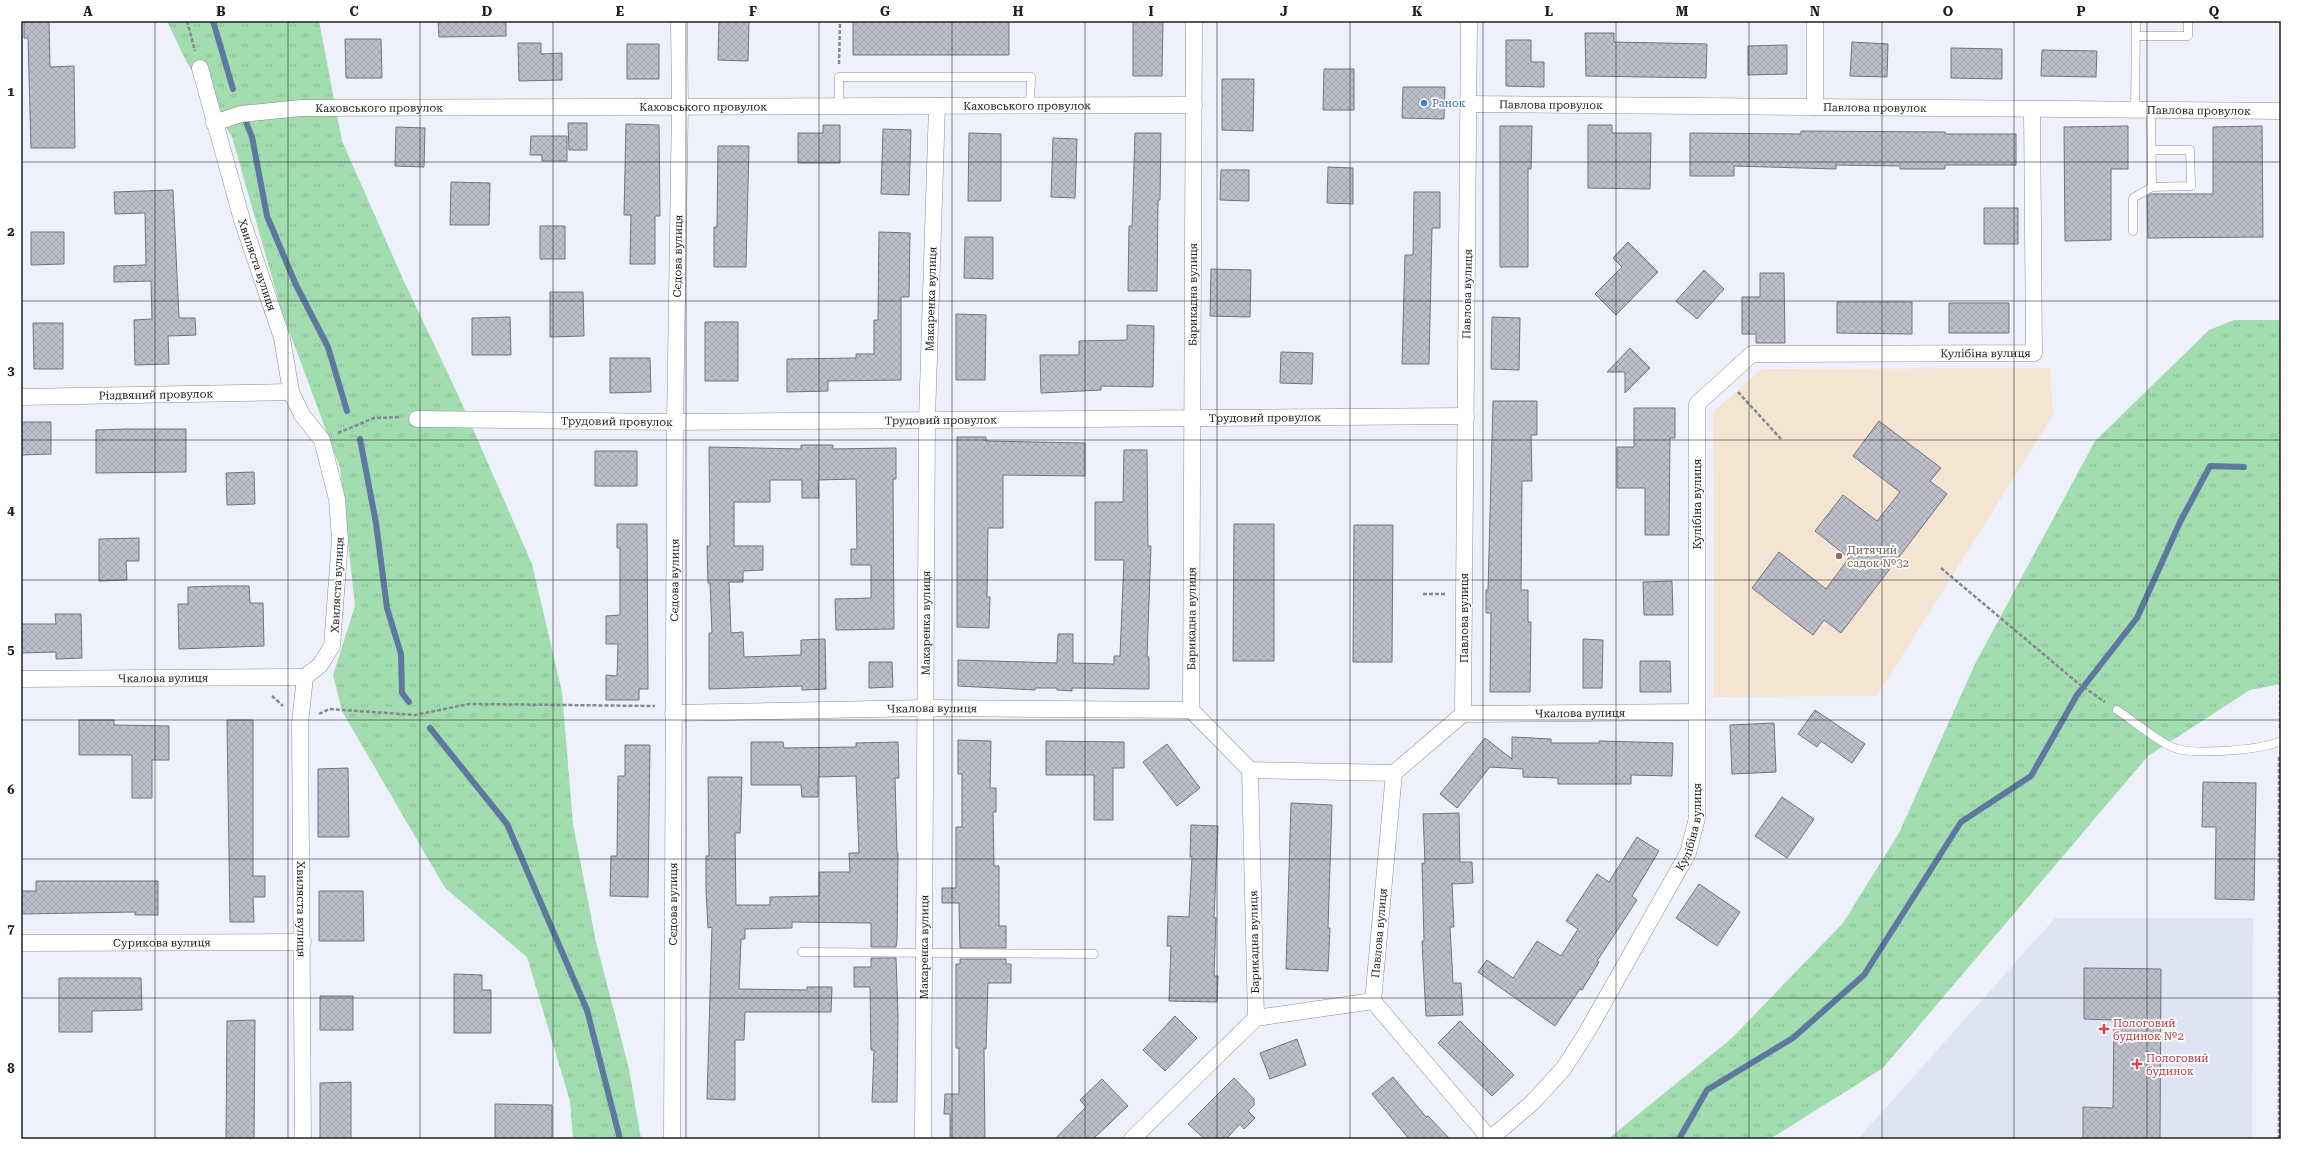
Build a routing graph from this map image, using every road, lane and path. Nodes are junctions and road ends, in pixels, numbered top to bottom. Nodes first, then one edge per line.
1 (187, 21) edge
2 (679, 21) edge
3 (840, 21) edge
4 (1194, 21) edge
5 (1469, 21) edge
6 (1815, 21) edge
7 (2136, 21) edge
8 (2188, 21) edge
9 (2136, 36) junction
10 (200, 68) joint
11 (839, 76) junction
12 (1468, 104) junction
13 (1194, 105) junction
14 (839, 106) junction
15 (937, 106) junction
16 (1030, 106) junction
17 (680, 107) junction
18 (1815, 107) junction
19 (2032, 109) junction
20 (2143, 110) junction
21 (2281, 111) edge
22 (214, 123) junction
23 (2152, 150) junction
24 (2152, 186) junction
25 (2133, 231) dead end
26 (1726, 378) junction
27 (291, 392) junction
28 (21, 397) edge
29 (1466, 416) junction
30 (1191, 417) junction
31 (417, 418) joint
32 (927, 419) junction
33 (675, 422) junction
34 (1781, 439) dead end
35 (322, 440) junction
36 (1942, 568) dead end
37 (1423, 594) dead end
38 (1464, 594) junction
39 (305, 677) junction
40 (21, 679) edge
41 (269, 694) dead end
42 (925, 708) junction
43 (674, 710) junction
44 (1191, 710) junction
45 (2117, 710) joint
46 (1697, 712) junction
47 (1463, 714) junction
48 (300, 723) junction
49 (2281, 742) edge
50 (1250, 770) junction
51 (1394, 773) junction
52 (303, 942) junction
53 (21, 943) edge
54 (802, 952) dead end
55 (924, 953) junction
56 (1094, 954) dead end
57 (1373, 1001) junction
58 (1256, 1018) junction
59 (303, 1139) edge
60 (672, 1139) edge
61 (923, 1139) edge
62 (1132, 1139) edge
63 (1490, 1139) edge

1 - 10 path
2 - 17 street, Сєдова вулиця
3 - 11 path
4 - 13 street, Барикадна вулиця
5 - 12 street, Павлова вулиця
6 - 18 street
7 - 9 lane
8 - 9 lane
9 - 20 lane
10 - 22 street, Хвиляста вулиця
11 - 14 lane
11 - 16 lane
12 - 18 street, Павлова провулок
12 - 29 street, Павлова вулиця
13 - 16 street, Каховського провулок
13 - 30 street, Барикадна вулиця
14 - 15 street, Каховського провулок
14 - 17 street, Каховського провулок
15 - 16 street, Каховського провулок
15 - 32 street, Макаренка вулиця
17 - 22 street, Каховського провулок
17 - 33 street, Сєдова вулиця
18 - 19 street, Павлова провулок
19 - 20 street, Павлова провулок
19 - 26 street, Кулібіна вулиця
20 - 21 street, Павлова провулок
20 - 23 lane
22 - 27 street, Хвиляста вулиця
23 - 24 lane
23 - 24 lane
24 - 25 lane
26 - 34 path
26 - 46 street, Кулібіна вулиця
27 - 28 street, Різдвяний провулок
27 - 35 street, Хвиляста вулиця
29 - 30 street, Трудовий провулок
29 - 38 street, Павлова вулиця
30 - 32 street, Трудовий провулок
30 - 44 street, Барикадна вулиця
31 - 33 street, Трудовий провулок
31 - 35 path
32 - 33 street, Трудовий провулок
32 - 42 street, Макаренка вулиця
33 - 43 street, Сєдова вулиця
35 - 39 street, Хвиляста вулиця
36 - 45 path
37 - 38 path
38 - 47 street, Павлова вулиця
39 - 40 street, Чкалова вулиця
39 - 48 street, Хвиляста вулиця
41 - 48 path
42 - 43 street, Чкалова вулиця
42 - 44 street, Чкалова вулиця
42 - 55 street, Макаренка вулиця
43 - 48 path
43 - 60 street, Сєдова вулиця
44 - 50 street
45 - 49 lane
46 - 47 street, Чкалова вулиця
46 - 63 street, Кулібіна вулиця
47 - 51 street
48 - 52 street, Хвиляста вулиця
50 - 51 street
50 - 58 street, Барикадна вулиця
51 - 57 street, Павлова вулиця
52 - 53 street, Сурикова вулиця
52 - 59 street, Хвиляста вулиця
54 - 55 lane
55 - 56 lane
55 - 61 street, Макаренка вулиця
57 - 58 street
57 - 63 street
58 - 62 street

